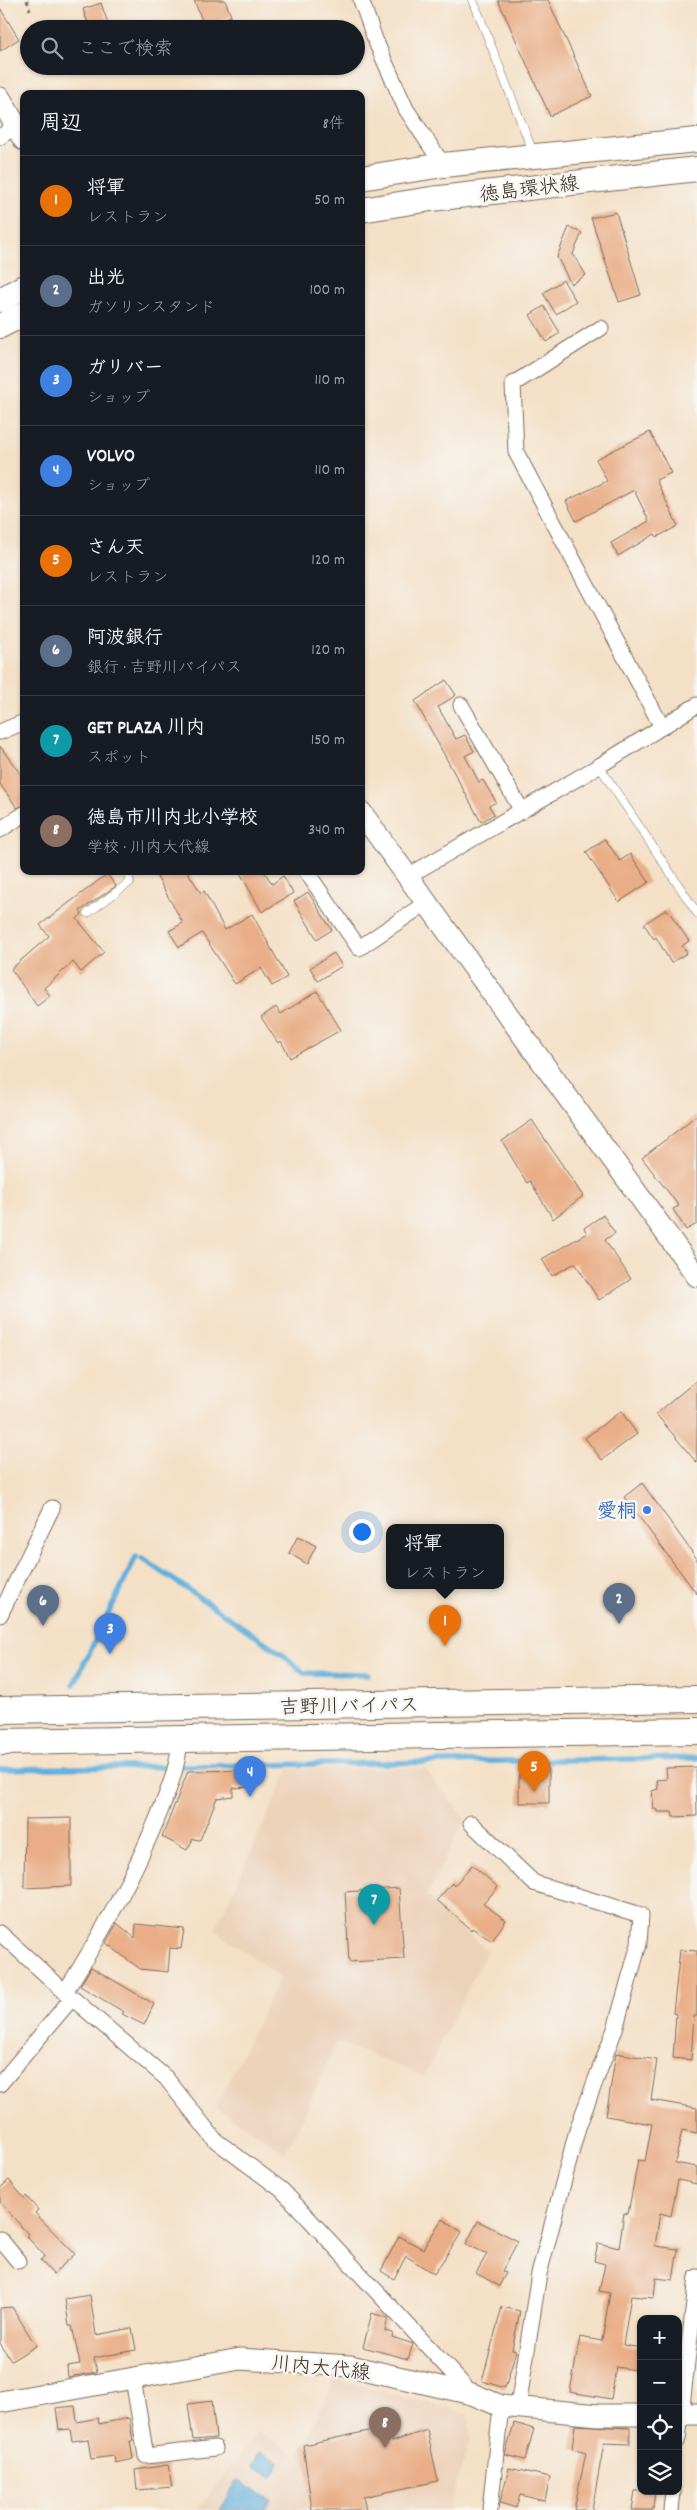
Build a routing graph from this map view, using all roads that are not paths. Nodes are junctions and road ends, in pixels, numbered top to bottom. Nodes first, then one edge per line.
1 (360, 0) edge
2 (473, 0) edge
3 (0, 98) edge
4 (13, 135) edge
5 (697, 140) edge
6 (535, 156) junction
7 (443, 165) junction
8 (697, 169) edge
9 (365, 177) edge
10 (365, 209) edge
11 (20, 289) edge
12 (0, 300) edge
13 (20, 316) edge
14 (0, 326) edge
15 (601, 328) dead end
16 (697, 704) edge
17 (461, 705) dead end
18 (20, 724) edge
19 (662, 727) junction
20 (0, 732) edge
21 (599, 766) junction
22 (522, 811) junction
23 (20, 817) edge
24 (365, 817) edge
25 (0, 830) edge
26 (127, 875) edge
27 (309, 875) edge
28 (408, 876) junction
29 (426, 903) junction
30 (697, 913) edge
31 (88, 914) dead end
32 (696, 1273) edge
33 (52, 1508) dead end
34 (0, 1615) edge
35 (697, 1699) edge
36 (0, 1710) edge
37 (697, 1731) edge
38 (0, 1742) edge
39 (178, 1757) junction
40 (471, 1823) dead end
41 (0, 1933) edge
42 (68, 1995) junction
43 (0, 2084) edge
44 (0, 2239) edge
45 (18, 2261) dead end
46 (697, 2277) edge
47 (133, 2379) junction
48 (472, 2394) junction
49 (0, 2402) edge
50 (509, 2406) junction
51 (685, 2414) edge
52 (637, 2415) edge
53 (215, 2448) dead end
54 (672, 2495) edge
55 (490, 2510) edge
56 (670, 2510) edge

1 - 7 street
2 - 6 lane
3 - 4 main road
5 - 6 main road, 徳島環状線
6 - 7 main road, 徳島環状線
7 - 9 main road, 徳島環状線
8 - 10 main road, 徳島環状線
11 - 12 main road
13 - 14 main road
15 - 19 street
16 - 19 street
17 - 22 street
18 - 20 street
19 - 21 street
21 - 22 street
21 - 30 lane
22 - 28 street
23 - 25 street
24 - 28 main road
26 - 31 lane
27 - 29 street
28 - 29 main road
29 - 32 main road
33 - 34 street
35 - 36 highway, 吉野川バイパス
37 - 39 highway, 吉野川バイパス
38 - 39 highway, 吉野川バイパス
39 - 42 street
40 - 50 street
41 - 42 street
42 - 43 street
42 - 48 street
44 - 45 street
46 - 51 street
47 - 48 main road, 川内大代線
47 - 49 main road, 川内大代線
47 - 53 street
48 - 50 main road, 川内大代線
50 - 52 main road, 川内大代線
50 - 55 street
54 - 56 street

